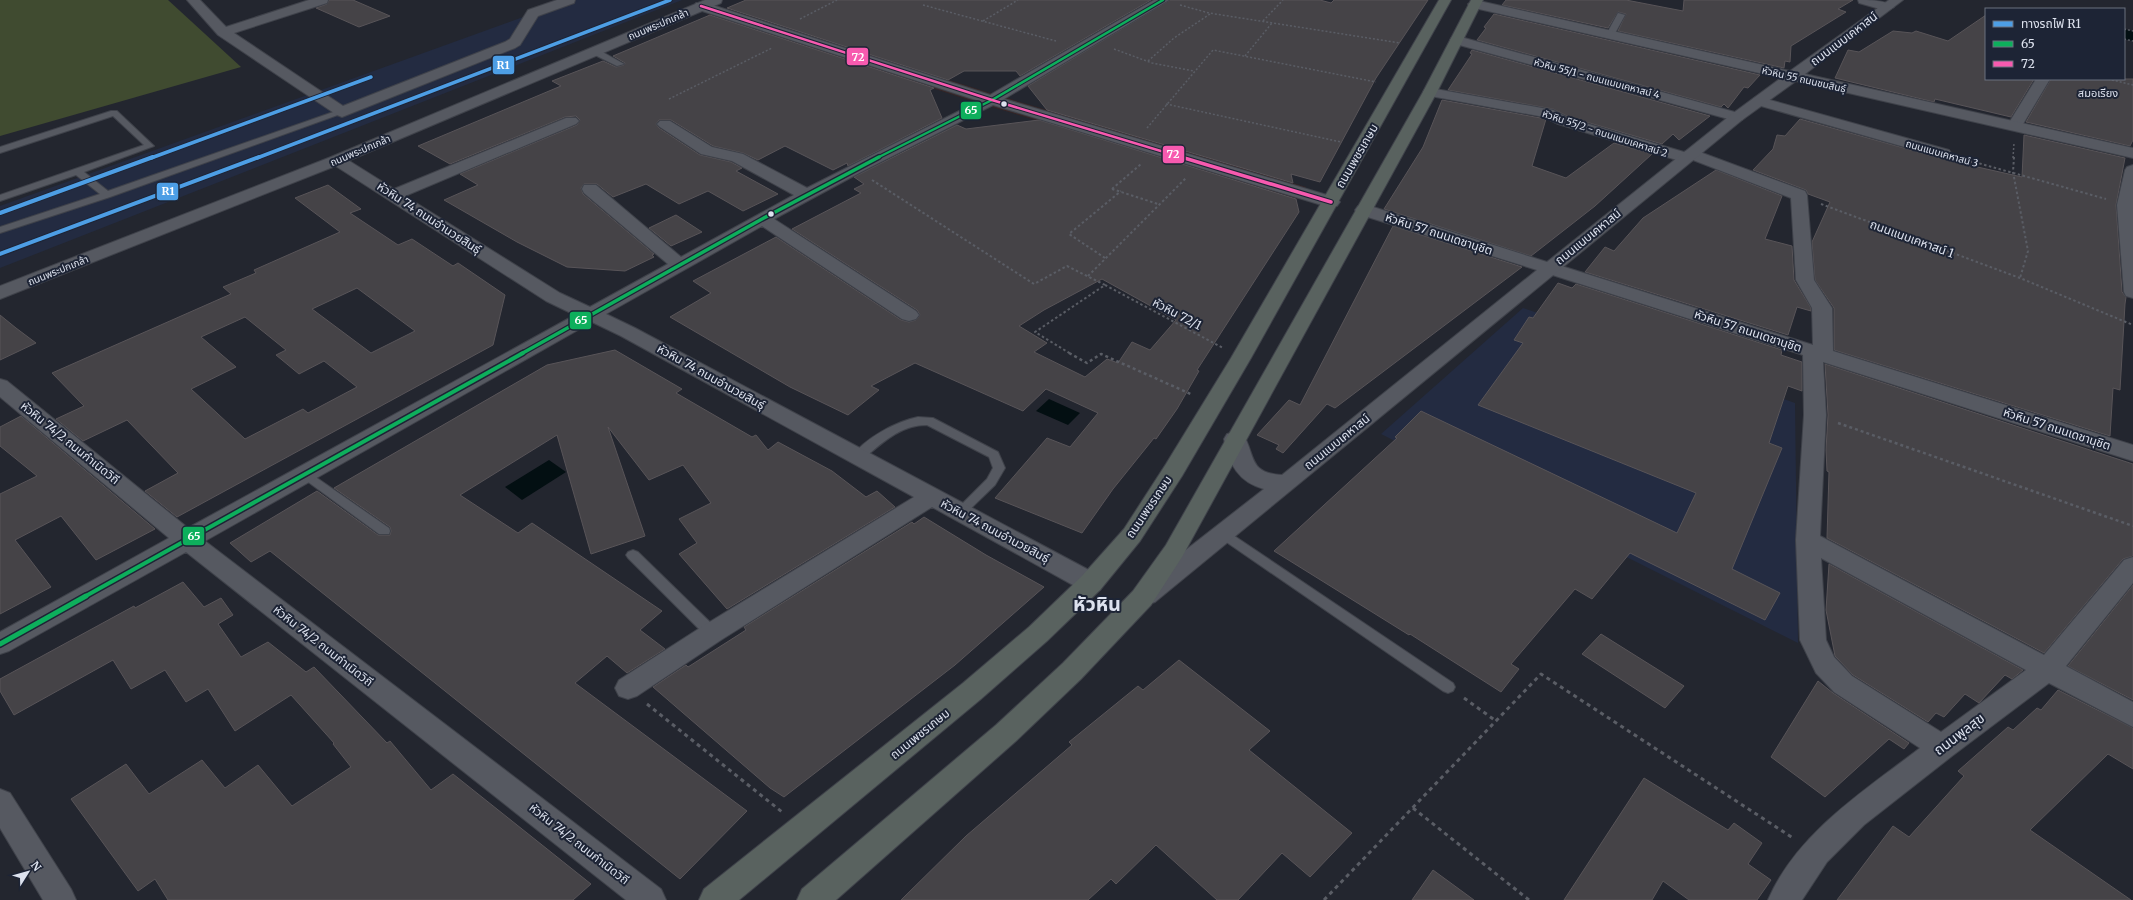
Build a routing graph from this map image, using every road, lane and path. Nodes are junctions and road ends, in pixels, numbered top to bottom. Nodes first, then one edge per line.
1 (193, 0) edge
2 (322, 0) edge
3 (569, 0) edge
4 (716, 0) edge
5 (837, 0) edge
6 (1018, 0) edge
7 (1163, 0) edge
8 (1283, 0) edge
9 (1445, 0) edge
10 (1453, 0) edge
11 (1864, 0) edge
12 (1476, 2) edge
13 (1892, 3) edge
14 (923, 5) dead end
15 (701, 6) junction
16 (1210, 13) junction
17 (1621, 15) dead end
18 (983, 21) junction
19 (1263, 21) junction
20 (1272, 22) junction
21 (776, 31) junction
22 (223, 32) junction
23 (1610, 35) junction
24 (794, 37) junction
25 (1457, 40) junction
26 (1086, 44) junction
27 (1419, 46) junction
28 (594, 51) junction
29 (1245, 56) junction
30 (1148, 61) junction
31 (620, 64) dead end
32 (1194, 72) junction
33 (1794, 76) junction
34 (2042, 80) edge
35 (2112, 80) edge
36 (2133, 85) edge
37 (1396, 86) junction
38 (1430, 92) junction
39 (669, 99) dead end
40 (992, 100) junction
41 (1759, 101) junction
42 (1166, 104) junction
43 (342, 112) junction
44 (1737, 117) junction
45 (571, 120) dead end
46 (665, 124) dead end
47 (2015, 126) junction
48 (1133, 144) junction
49 (1363, 147) junction
50 (0, 150) edge
51 (1157, 151) junction
52 (1943, 153) joint
53 (2133, 153) edge
54 (1689, 156) junction
55 (337, 160) junction
56 (1201, 164) junction
57 (855, 169) junction
58 (2133, 170) edge
59 (76, 171) junction
60 (2013, 172) junction
61 (590, 189) dead end
62 (1121, 192) junction
63 (393, 195) junction
64 (807, 195) junction
65 (1798, 195) junction
66 (107, 196) junction
67 (0, 198) edge
68 (1331, 202) junction
69 (1158, 204) junction
70 (2126, 205) junction
71 (1364, 210) junction
72 (762, 219) junction
73 (0, 230) edge
74 (1105, 258) junction
75 (680, 265) junction
76 (1549, 268) junction
77 (1087, 276) junction
78 (2020, 278) junction
79 (1105, 285) junction
80 (2133, 292) edge
81 (0, 293) edge
82 (590, 314) junction
83 (909, 315) dead end
84 (2133, 325) edge
85 (1818, 353) junction
86 (1241, 358) junction
87 (0, 386) edge
88 (1212, 404) junction
89 (1815, 414) junction
90 (1235, 439) junction
91 (2133, 453) edge
92 (858, 457) junction
93 (304, 473) junction
94 (1286, 483) junction
95 (931, 497) junction
96 (960, 512) junction
97 (2133, 526) edge
98 (384, 531) dead end
99 (1224, 534) junction
100 (187, 540) junction
101 (1808, 540) junction
102 (633, 555) dead end
103 (2133, 566) edge
104 (1091, 583) junction
105 (1142, 598) junction
106 (712, 633) junction
107 (0, 644) edge
108 (2048, 669) junction
109 (1448, 687) joint
110 (628, 688) joint
111 (2133, 715) edge
112 (1496, 721) junction
113 (1942, 747) junction
114 (0, 802) edge
115 (1413, 808) junction
116 (804, 829) junction
117 (1816, 852) junction
118 (60, 900) edge
119 (650, 900) edge
120 (715, 900) edge
121 (813, 900) edge
122 (1324, 900) edge
123 (1529, 900) edge
124 (1784, 900) edge

1 - 22 street
2 - 22 street
3 - 43 street
4 - 15 street, ถนนพระปกเกล้า
5 - 21 path
6 - 18 path
7 - 16 path
7 - 26 street
8 - 19 path
9 - 27 main road, ถนนเพชรเกษม
10 - 12 main road
11 - 13 street
12 - 23 street, หัวหิน 55 ถนนชมสินธุ์
12 - 25 main road
13 - 33 street, ถนนแนบเคหาสน์
14 - 18 path
15 - 21 street
15 - 28 street, ถนนพระปกเกล้า
16 - 19 path
16 - 30 path
17 - 23 lane
18 - 26 path
19 - 20 path
20 - 27 path
20 - 29 path
21 - 24 street
22 - 43 street
23 - 33 street, หัวหิน 55 ถนนชมสินธุ์
24 - 39 path
24 - 40 street
25 - 38 main road
25 - 44 street, หัวหิน 55/1 - ถนนแนบเคหาสน์ 4
26 - 30 path
26 - 40 street
27 - 37 main road, ถนนเพชรเกษม
28 - 31 lane
28 - 55 street, ถนนพระปกเกล้า
29 - 32 path
29 - 37 path
30 - 32 path
32 - 42 path
33 - 41 street, ถนนแนบเคหาสน์
33 - 47 street, หัวหิน 55 ถนนชมสินธุ์
34 - 47 street
35 - 36 path
37 - 49 main road, ถนนเพชรเกษม
38 - 54 street, หัวหิน 55/2 - ถนนแนบเคหาสน์ 2
38 - 71 main road
40 - 48 street
40 - 57 street
41 - 44 street, ถนนแนบเคหาสน์
41 - 52 street, ถนนแนบเคหาสน์ 3
42 - 48 path
42 - 49 path
43 - 66 lane
44 - 54 street, ถนนแนบเคหาสน์
45 - 63 street
46 - 64 street
47 - 53 street, หัวหิน 55 ถนนชมสินธุ์
47 - 60 path
48 - 51 street
49 - 68 main road, ถนนเพชรเกษม
50 - 59 lane
51 - 56 street
51 - 62 path
52 - 60 path, ถนนแนบเคหาสน์ 3
54 - 65 street
54 - 76 street, ถนนแนบเคหาสน์
55 - 63 street, หัวหิน 74 ถนนอำนวยสินธุ์
55 - 81 street, ถนนพระปกเกล้า
56 - 68 street
56 - 69 path
57 - 64 street
57 - 77 path, หัวหิน 72/1
58 - 70 street
59 - 66 lane
59 - 67 lane
60 - 70 path, ถนนแนบเคหาสน์ 3
60 - 78 path
61 - 75 street
62 - 69 path
62 - 74 path
63 - 82 street, หัวหิน 74 ถนนอำนวยสินธุ์
64 - 72 street
65 - 78 path, ถนนแนบเคหาสน์ 1
65 - 85 street
66 - 73 lane
68 - 86 main road, ถนนเพชรเกษม
69 - 74 path
70 - 80 street
71 - 76 street, หัวหิน 57 ถนนเดชานุชิต
71 - 90 main road
72 - 75 street
72 - 83 street
74 - 77 path
75 - 82 street
76 - 85 street, หัวหิน 57 ถนนเดชานุชิต
76 - 94 street, ถนนแนบเคหาสน์
77 - 79 path, หัวหิน 72/1
78 - 84 path, ถนนแนบเคหาสน์ 1
79 - 86 path, หัวหิน 72/1
79 - 88 path
82 - 92 street, หัวหิน 74 ถนนอำนวยสินธุ์
82 - 93 street
85 - 89 street
85 - 91 street, หัวหิน 57 ถนนเดชานุชิต
86 - 88 main road, ถนนเพชรเกษม
87 - 100 street, หัวหิน 74/2 ถนนกำเนิดวิถี
88 - 104 main road, ถนนเพชรเกษม
89 - 97 path
89 - 101 street
90 - 94 street
90 - 105 main road
92 - 95 street, หัวหิน 74 ถนนอำนวยสินธุ์
92 - 96 lane
93 - 98 lane
93 - 100 street
94 - 99 street, ถนนแนบเคหาสน์
95 - 96 street, หัวหิน 74 ถนนอำนวยสินธุ์
95 - 106 street
96 - 104 street, หัวหิน 74 ถนนอำนวยสินธุ์
99 - 105 street, ถนนแนบเคหาสน์
99 - 109 lane
100 - 107 street
100 - 119 street, หัวหิน 74/2 ถนนกำเนิดวิถี
101 - 108 street
101 - 113 street
102 - 106 lane
103 - 108 street, ถนนพูลสุข
104 - 116 main road, ถนนเพชรเกษม
105 - 121 main road
106 - 110 street
108 - 111 street
108 - 113 street, ถนนพูลสุข
109 - 112 path
110 - 116 path
112 - 115 path
112 - 117 path
113 - 117 street, ถนนพูลสุข
114 - 118 street
115 - 122 path
115 - 123 path
116 - 120 main road, ถนนเพชรเกษม
117 - 124 street, ถนนพูลสุข

